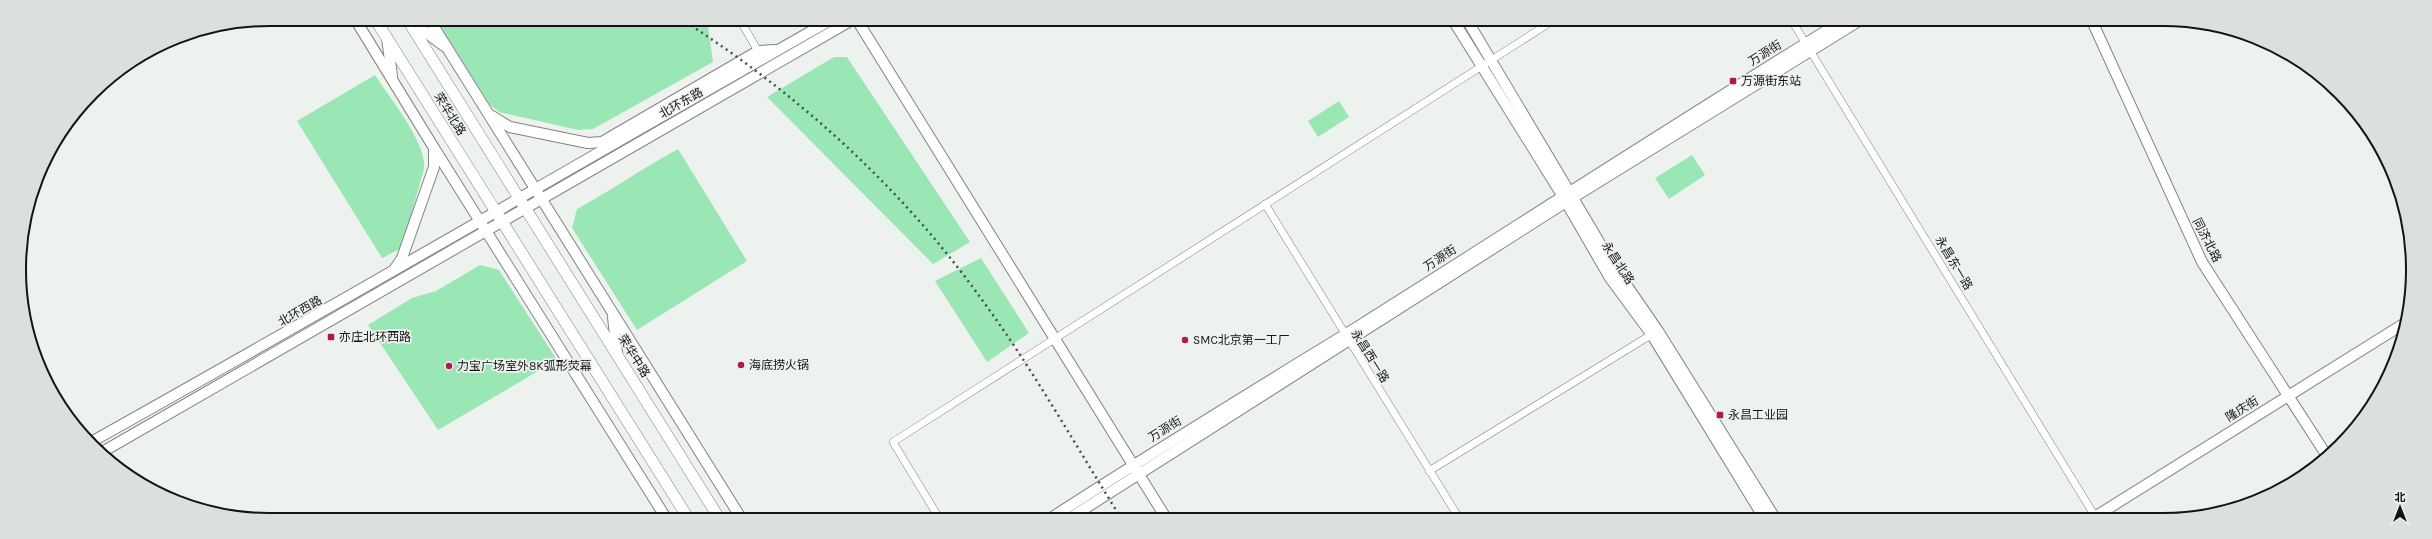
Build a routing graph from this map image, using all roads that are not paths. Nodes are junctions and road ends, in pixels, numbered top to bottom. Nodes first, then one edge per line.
1 (359, 26) edge
2 (379, 26) edge
3 (411, 26) edge
4 (416, 26) edge
5 (433, 26) edge
6 (743, 26) edge
7 (820, 26) edge
8 (842, 26) edge
9 (861, 26) edge
10 (1457, 26) edge
11 (1471, 26) edge
12 (1544, 26) edge
13 (1795, 26) edge
14 (1836, 26) edge
15 (1849, 26) edge
16 (2094, 26) edge
17 (387, 38) junction
18 (1809, 47) junction
19 (448, 50) junction
20 (777, 50) junction
21 (758, 51) junction
22 (1490, 59) junction
23 (1480, 66) junction
24 (393, 80) junction
25 (490, 115) junction
26 (434, 148) junction
27 (534, 188) junction
28 (1568, 197) junction
29 (517, 198) junction
30 (541, 199) junction
31 (1265, 204) junction
32 (524, 209) junction
33 (496, 211) junction
34 (480, 220) junction
35 (502, 222) junction
36 (487, 231) junction
37 (391, 273) junction
38 (613, 314) junction
39 (2399, 326) edge
40 (1655, 333) junction
41 (1054, 337) junction
42 (1346, 338) junction
43 (618, 353) junction
44 (2288, 396) junction
45 (95, 440) edge
46 (106, 450) edge
47 (2324, 452) edge
48 (1135, 469) junction
49 (1429, 471) junction
50 (663, 513) edge
51 (685, 513) edge
52 (716, 513) edge
53 (738, 513) edge
54 (936, 513) edge
55 (1060, 513) edge
56 (1077, 513) edge
57 (1163, 513) edge
58 (1456, 513) edge
59 (1761, 513) edge
60 (1772, 513) edge
61 (2093, 513) edge
62 (2101, 513) edge

1 - 24 street
2 - 17 main road, 荣华北路
3 - 29 main road, 荣华北路
4 - 19 street
5 - 19 street
6 - 21 street
7 - 20 street, 北环东路
8 - 30 street, 北环东路
9 - 41 street
10 - 23 street, 永昌北路
11 - 22 street, 永昌北路
12 - 22 street
13 - 18 street, 永昌东一路
14 - 18 street, 万源街
15 - 18 street, 万源街
16 - 44 street, 同济北路
17 - 24 street
17 - 33 main road, 荣华北路
18 - 28 street, 万源街
18 - 61 street, 永昌东一路
19 - 25 street
20 - 21 street
20 - 27 street, 北环东路
21 - 25 street
22 - 23 street
22 - 28 street, 永昌北路
23 - 28 street, 永昌北路
23 - 31 street
24 - 26 street
25 - 27 street
26 - 34 street
26 - 37 street
27 - 29 street, 北环东路
27 - 30 street
28 - 40 street, 永昌北路
28 - 42 street, 万源街
29 - 32 main road, 荣华北路
29 - 33 street, 北环西路
30 - 32 street, 北环东路
30 - 38 street
31 - 41 street
31 - 42 street, 永昌西一路
32 - 35 street, 北环西路
32 - 43 main road, 荣华中路
33 - 34 street, 北环西路
33 - 35 main road, 荣华北路
34 - 36 street
34 - 37 street, 北环西路
35 - 36 street, 北环西路
35 - 51 main road
36 - 46 street, 北环西路
36 - 50 street
37 - 45 street, 北环西路
38 - 43 street
38 - 53 street
39 - 44 street, 隆庆街
40 - 49 street
40 - 59 street, 永昌北路
40 - 60 street, 永昌北路
41 - 48 street
41 - 54 street
42 - 48 street, 万源街
42 - 49 street, 永昌西一路
43 - 52 main road, 荣华中路
44 - 47 street, 同济北路
44 - 62 street, 隆庆街
48 - 55 street, 万源街
48 - 56 street, 万源街
48 - 57 street
49 - 58 street, 永昌西一路

